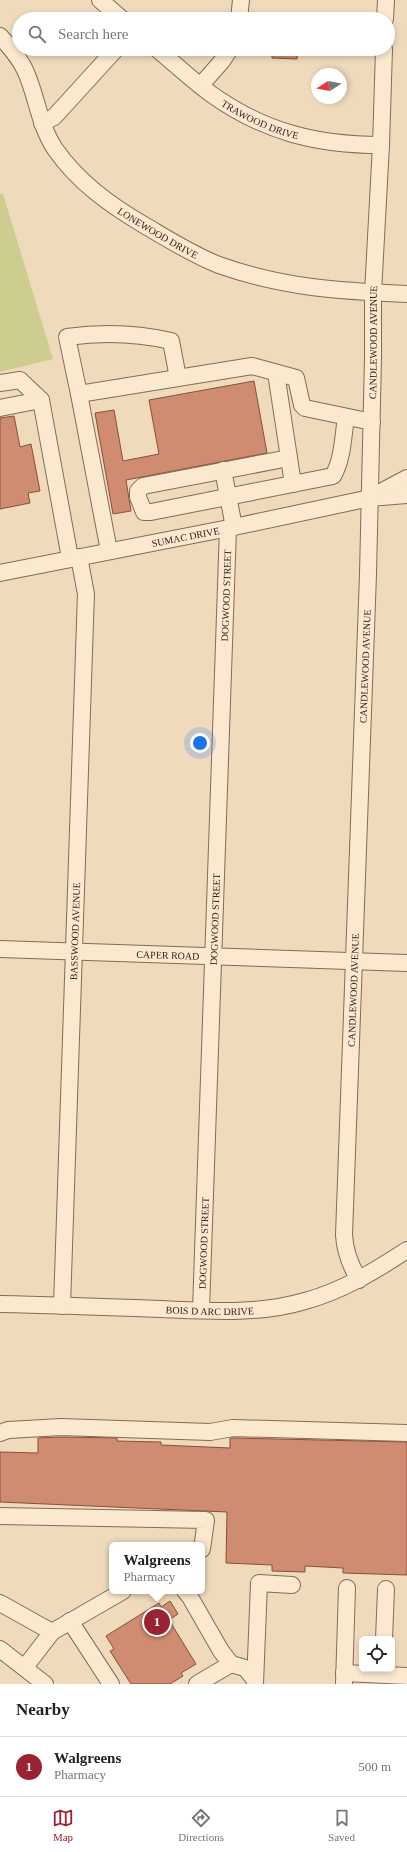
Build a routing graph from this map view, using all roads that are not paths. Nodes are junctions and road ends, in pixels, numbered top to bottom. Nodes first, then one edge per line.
1 (100, 0) edge
2 (241, 0) edge
3 (386, 0) edge
4 (114, 12) edge
5 (240, 12) edge
6 (385, 12) edge
7 (0, 36) edge
8 (12, 49) edge
9 (17, 56) edge
10 (110, 56) edge
11 (165, 56) edge
12 (225, 56) edge
13 (384, 56) edge
14 (201, 86) junction
15 (42, 123) junction
16 (381, 145) junction
17 (373, 293) junction
18 (407, 294) edge
19 (276, 373) junction
20 (178, 378) junction
21 (0, 384) edge
22 (79, 394) junction
23 (41, 400) junction
24 (0, 408) edge
25 (346, 417) junction
26 (372, 422) junction
27 (289, 458) junction
28 (223, 470) junction
29 (407, 478) edge
30 (293, 484) junction
31 (407, 495) edge
32 (228, 496) junction
33 (370, 498) junction
34 (231, 528) junction
35 (109, 551) junction
36 (75, 558) junction
37 (0, 573) edge
38 (0, 949) edge
39 (73, 951) junction
40 (213, 956) junction
41 (354, 960) junction
42 (407, 963) edge
43 (407, 1250) edge
44 (358, 1280) junction
45 (0, 1304) edge
46 (62, 1306) junction
47 (201, 1310) junction
48 (407, 1432) edge
49 (0, 1433) edge
50 (0, 1516) edge
51 (203, 1542) edge
52 (292, 1585) dead end
53 (347, 1588) dead end
54 (386, 1589) dead end
55 (118, 1594) edge
56 (196, 1598) edge
57 (0, 1603) edge
58 (70, 1621) junction
59 (52, 1632) junction
60 (384, 1636) edge
61 (0, 1648) edge
62 (231, 1664) junction
63 (26, 1667) junction
64 (382, 1672) edge
65 (407, 1676) edge
66 (344, 1679) edge
67 (255, 1682) edge
68 (45, 1684) edge
69 (111, 1684) edge
70 (197, 1684) edge

1 - 4 street
2 - 5 street
3 - 6 street
7 - 8 street, LONEWOOD DRIVE
9 - 15 street, LONEWOOD DRIVE
10 - 15 street
11 - 14 street, TRAWOOD DRIVE
12 - 14 street
13 - 16 street, CANDLEWOOD AVENUE
14 - 16 street, TRAWOOD DRIVE
15 - 17 street, LONEWOOD DRIVE
16 - 17 street, CANDLEWOOD AVENUE
17 - 18 street, LONEWOOD DRIVE
17 - 26 street, CANDLEWOOD AVENUE
19 - 20 street
19 - 25 street
19 - 27 street
20 - 22 street
20 - 22 street
21 - 23 street
22 - 35 street
23 - 24 street
23 - 36 street, BASSWOOD AVENUE
25 - 26 street
25 - 30 street
26 - 33 street, CANDLEWOOD AVENUE
27 - 28 street
27 - 30 street
28 - 32 street, DOGWOOD STREET
28 - 32 street
29 - 33 street, SUMAC DRIVE
30 - 32 street
31 - 33 street, SUMAC DRIVE
32 - 34 street, DOGWOOD STREET
33 - 34 street, SUMAC DRIVE
33 - 41 street, CANDLEWOOD AVENUE
34 - 35 street, SUMAC DRIVE
34 - 40 street, DOGWOOD STREET
35 - 36 street, SUMAC DRIVE
36 - 37 street, SUMAC DRIVE
36 - 39 street, BASSWOOD AVENUE
38 - 39 street, CAPER ROAD
39 - 40 street, CAPER ROAD
39 - 46 street, BASSWOOD AVENUE
40 - 41 street, CAPER ROAD
40 - 47 street, DOGWOOD STREET
41 - 42 street, CAPER ROAD
41 - 44 street, CANDLEWOOD AVENUE
43 - 44 street, BOIS D ARC DRIVE
44 - 47 street, BOIS D ARC DRIVE
45 - 46 street, BOIS D ARC DRIVE
46 - 47 street, BOIS D ARC DRIVE
48 - 49 street
50 - 51 street
52 - 67 street
53 - 66 street
54 - 60 street
55 - 58 street
56 - 62 street
57 - 59 street
58 - 59 street
58 - 69 street
59 - 63 street
61 - 63 street
62 - 67 street
62 - 70 street
63 - 68 street
64 - 65 street
64 - 66 street

